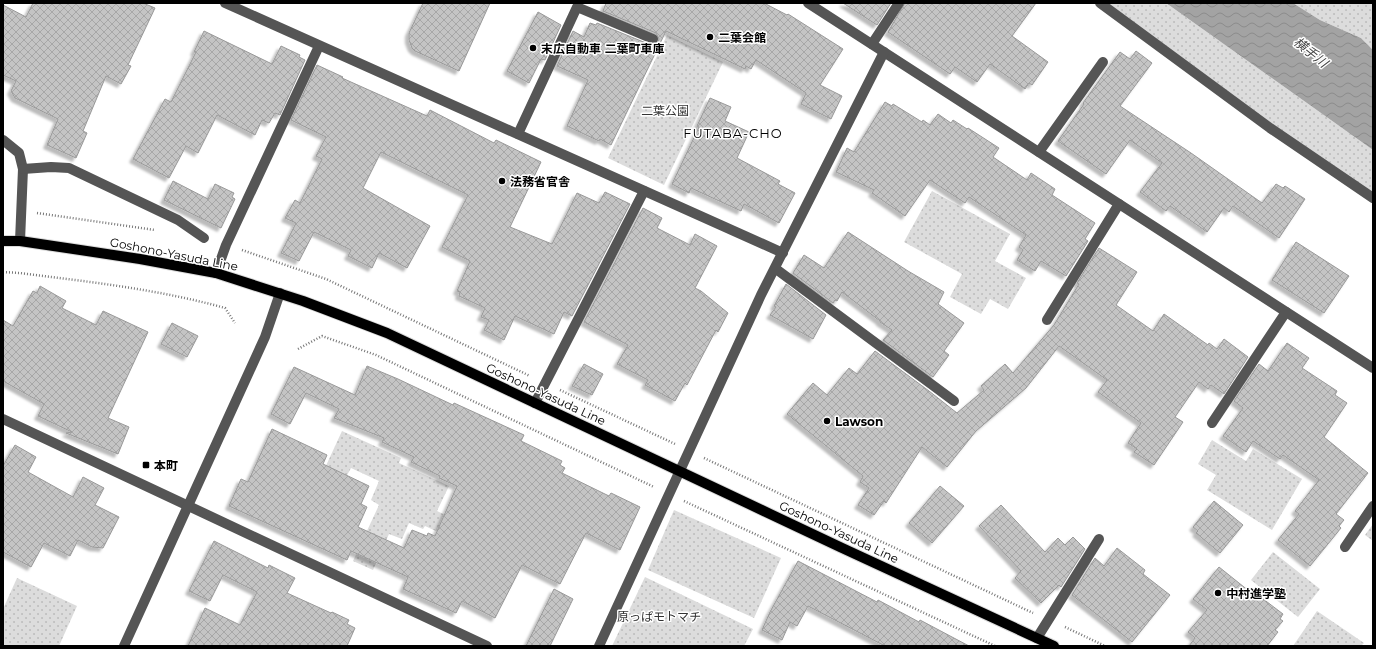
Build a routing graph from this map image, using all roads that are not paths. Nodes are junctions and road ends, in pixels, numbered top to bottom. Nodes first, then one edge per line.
1 (225, 3) edge
2 (808, 3) edge
3 (899, 3) edge
4 (1100, 3) edge
5 (653, 39) dead end
6 (872, 44) junction
7 (319, 46) junction
8 (884, 52) junction
9 (1103, 62) dead end
10 (518, 134) junction
11 (3, 140) edge
12 (1040, 152) junction
13 (23, 169) junction
14 (644, 191) junction
15 (1373, 198) edge
16 (1120, 204) junction
17 (204, 238) dead end
18 (3, 241) edge
19 (20, 241) junction
20 (783, 253) junction
21 (776, 269) junction
22 (216, 273) junction
23 (280, 293) junction
24 (1286, 312) junction
25 (1047, 320) dead end
26 (1373, 368) edge
27 (954, 401) dead end
28 (535, 403) junction
29 (3, 419) edge
30 (1212, 423) dead end
31 (680, 471) junction
32 (188, 505) junction
33 (1373, 506) edge
34 (1099, 539) dead end
35 (1345, 547) dead end
36 (1037, 638) junction
37 (124, 646) edge
38 (487, 646) edge
39 (599, 646) edge
40 (1054, 646) edge

1 - 7 street
2 - 6 street
3 - 6 street
4 - 15 street
5 - 10 street
6 - 8 street
7 - 10 street
7 - 22 street
8 - 12 street
8 - 20 street
9 - 12 street
10 - 14 street
11 - 13 street
12 - 16 street
13 - 17 street
13 - 19 street
14 - 20 street
14 - 28 street
16 - 24 street
16 - 25 street
18 - 19 main road, Goshono-Yasuda Line
19 - 22 main road, Goshono-Yasuda Line
20 - 21 street
21 - 27 street
21 - 31 street
22 - 23 main road, Goshono-Yasuda Line
23 - 28 main road, Goshono-Yasuda Line
23 - 32 street
24 - 26 street
24 - 30 street
28 - 31 main road, Goshono-Yasuda Line
29 - 32 street
31 - 36 main road, Goshono-Yasuda Line
31 - 39 street
32 - 37 street
32 - 38 street
33 - 35 street
34 - 36 street
36 - 40 main road, Goshono-Yasuda Line

